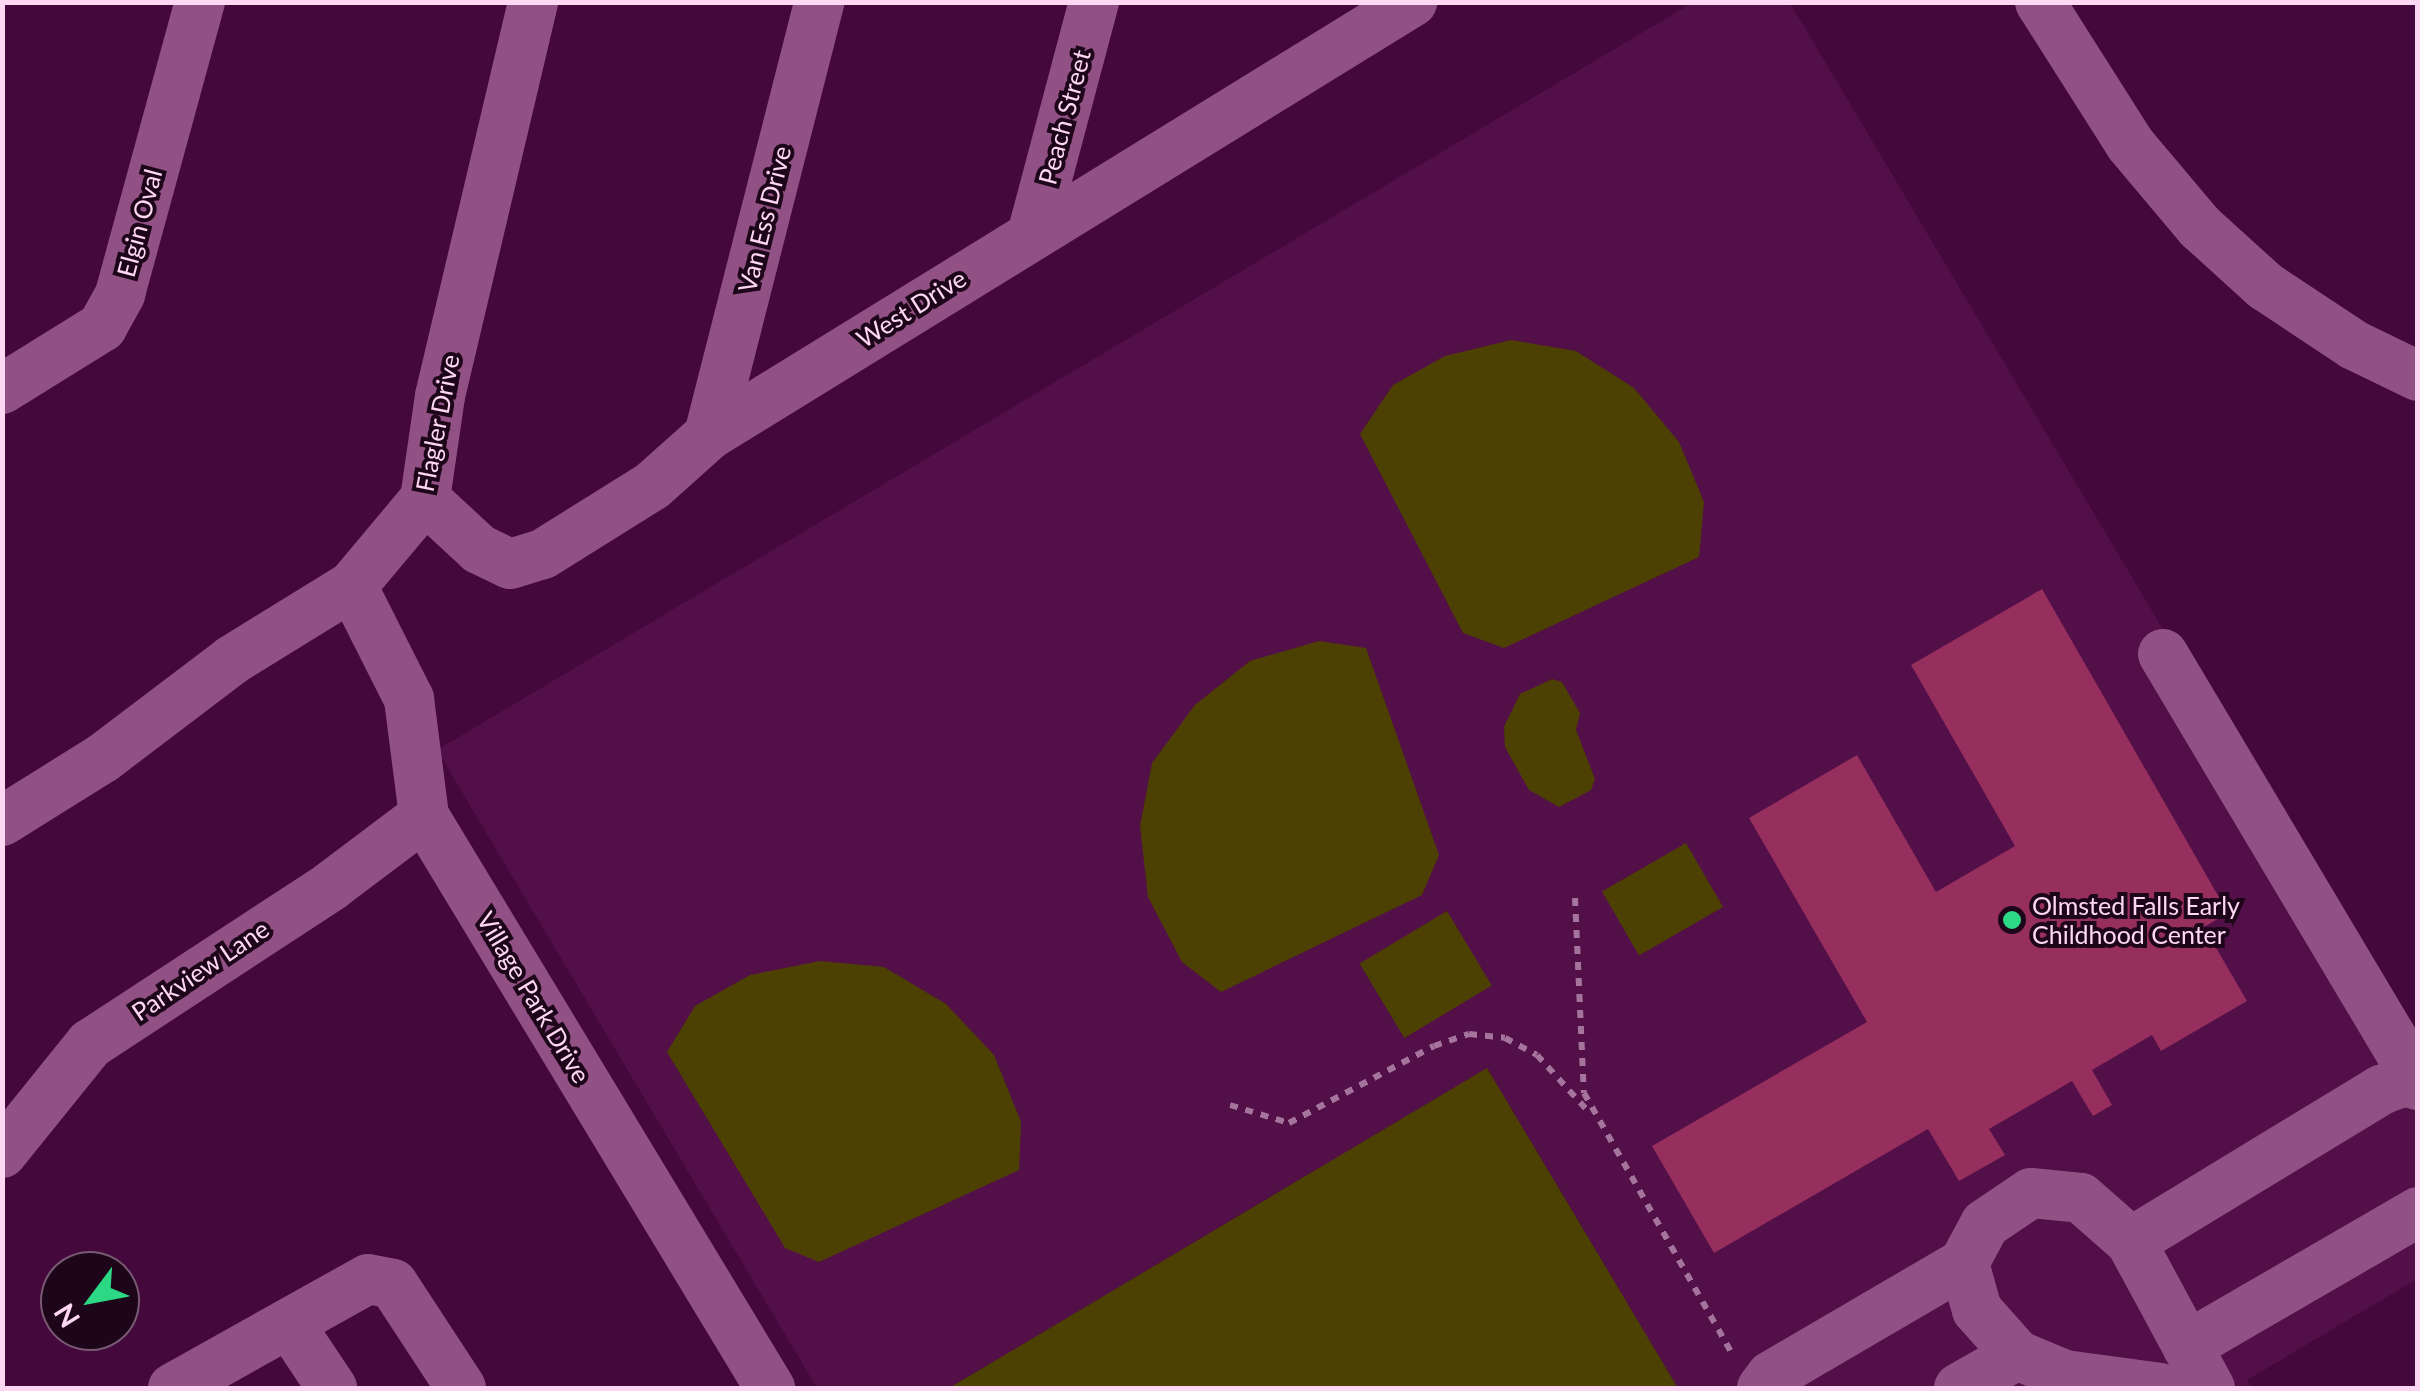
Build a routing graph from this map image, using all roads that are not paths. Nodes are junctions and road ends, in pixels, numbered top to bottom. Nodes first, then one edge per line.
1 (200, 2) edge
2 (532, 2) edge
3 (819, 2) edge
4 (1094, 2) edge
5 (1412, 2) edge
6 (2040, 2) edge
7 (1033, 232) junction
8 (2418, 376) edge
9 (2, 389) edge
10 (708, 435) junction
11 (425, 499) junction
12 (352, 586) junction
13 (2163, 654) dead end
14 (424, 816) junction
15 (2, 821) edge
16 (2418, 1083) edge
17 (2, 1153) edge
18 (2418, 1212) edge
19 (2131, 1242) junction
20 (1964, 1262) junction
21 (290, 1325) junction
22 (2017, 1355) junction
23 (2199, 1367) edge
24 (1752, 1380) edge
25 (172, 1388) edge
26 (332, 1388) edge
27 (461, 1388) edge
28 (770, 1388) edge
29 (1959, 1388) edge
30 (2161, 1388) edge

1 - 9 street, Elgin Oval
2 - 11 street, Flagler Drive
3 - 10 street, Van Ess Drive
4 - 7 street, Peach Street
5 - 7 street, West Drive
6 - 8 street
7 - 10 street, West Drive
10 - 11 street, West Drive
11 - 12 street, Flagler Drive
12 - 14 street, Village Park Drive
12 - 15 street, Flagler Drive
13 - 16 street
14 - 17 street, Parkview Lane
14 - 28 street, Village Park Drive
16 - 19 street
18 - 23 street
19 - 20 street
19 - 23 street
20 - 22 street
20 - 24 street
21 - 25 street
21 - 26 street
21 - 27 street
22 - 29 street
22 - 30 street

